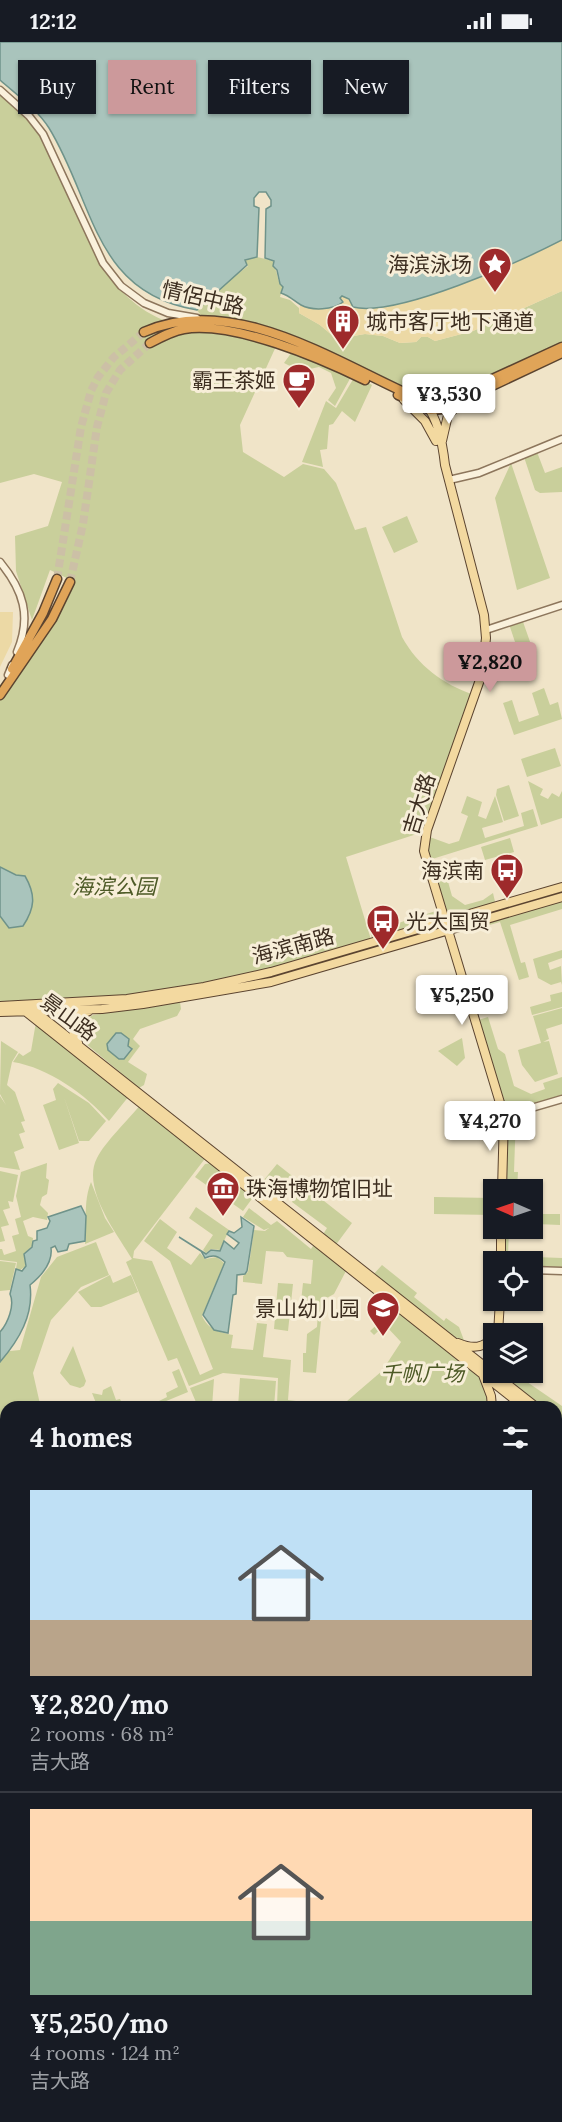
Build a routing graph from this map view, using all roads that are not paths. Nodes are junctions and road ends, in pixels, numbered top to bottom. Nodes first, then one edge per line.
1 (0, 90) edge
2 (204, 320) junction
3 (144, 332) tunnel mouth
4 (150, 343) tunnel mouth
5 (562, 346) edge
6 (562, 353) edge
7 (408, 394) junction
8 (398, 395) junction
9 (465, 395) junction
10 (431, 411) junction
11 (562, 439) edge
12 (439, 444) junction
13 (449, 480) junction
14 (0, 562) edge
15 (57, 579) tunnel mouth
16 (70, 582) tunnel mouth
17 (562, 605) edge
18 (486, 630) junction
19 (12, 674) junction
20 (0, 686) edge
21 (0, 695) edge
22 (562, 887) edge
23 (562, 897) edge
24 (445, 926) junction
25 (0, 1005) edge
26 (26, 1008) junction
27 (102, 1009) junction
28 (35, 1010) junction
29 (0, 1012) edge
30 (80, 1047) junction
31 (562, 1099) edge
32 (504, 1116) junction
33 (502, 1179) edge
34 (543, 1270) edge
35 (562, 1271) edge
36 (451, 1340) junction
37 (483, 1345) edge
38 (483, 1367) edge
39 (482, 1374) joint
40 (496, 1383) edge
41 (501, 1383) edge
42 (503, 1383) edge
43 (492, 1401) edge
44 (494, 1401) edge
45 (518, 1401) edge
46 (528, 1401) edge

1 - 2 street, 情侶中路
2 - 3 highway
2 - 7 highway, 情侶中路
4 - 8 highway, 情侶中路
5 - 9 highway
6 - 9 highway
7 - 9 highway, 情侶中路
7 - 10 main road
8 - 10 highway, 情侶中路
8 - 12 main road
9 - 10 highway
9 - 12 main road
10 - 12 main road
11 - 13 street
12 - 13 main road, 吉大路
13 - 18 main road, 吉大路
14 - 19 street
15 - 19 highway
16 - 19 highway
17 - 18 street
18 - 24 main road, 吉大路
19 - 20 highway
19 - 21 highway
22 - 24 main road, 海滨南路
23 - 24 main road, 海滨南路
24 - 26 main road, 海滨南路
24 - 27 main road, 海滨南路
24 - 32 main road, 吉大路
25 - 26 main road
26 - 28 main road, 景山路
26 - 29 main road
26 - 39 main road, 景山路
27 - 28 main road, 海滨南路
27 - 30 main road
28 - 30 main road, 景山路
30 - 36 main road, 景山路
31 - 32 street
32 - 33 main road, 吉大路
34 - 35 street
36 - 37 main road
36 - 38 main road, 景山路
39 - 43 main road
40 - 44 main road
41 - 45 main road, 景山路
42 - 46 main road, 景山路

